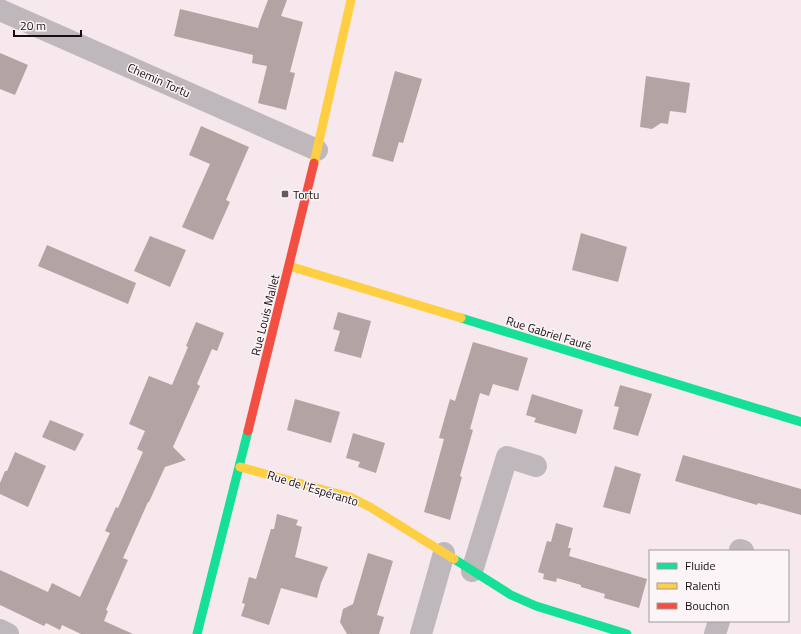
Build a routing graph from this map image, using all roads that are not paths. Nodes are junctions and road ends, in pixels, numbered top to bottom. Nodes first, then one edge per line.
1 (351, 0) edge
2 (0, 10) edge
3 (317, 150) junction
4 (289, 266) junction
5 (801, 422) edge
6 (536, 466) dead end
7 (240, 467) junction
8 (444, 553) junction
9 (472, 571) junction
10 (719, 622) edge
11 (0, 630) edge
12 (8, 634) edge
13 (197, 634) edge
14 (421, 634) edge
15 (628, 634) edge
16 (715, 634) edge

1 - 3 street, Rue Louis Mallet
2 - 3 street, Chemin Tortu
3 - 4 street, Rue Louis Mallet
4 - 5 street, Rue Gabriel Fauré
4 - 7 street, Rue Louis Mallet
6 - 9 street
7 - 8 street, Rue de l'Espéranto
7 - 13 street, Rue Louis Mallet
8 - 9 street, Rue de l'Espéranto
8 - 14 street
9 - 15 street, Rue de l'Espéranto
10 - 16 street
11 - 12 street

